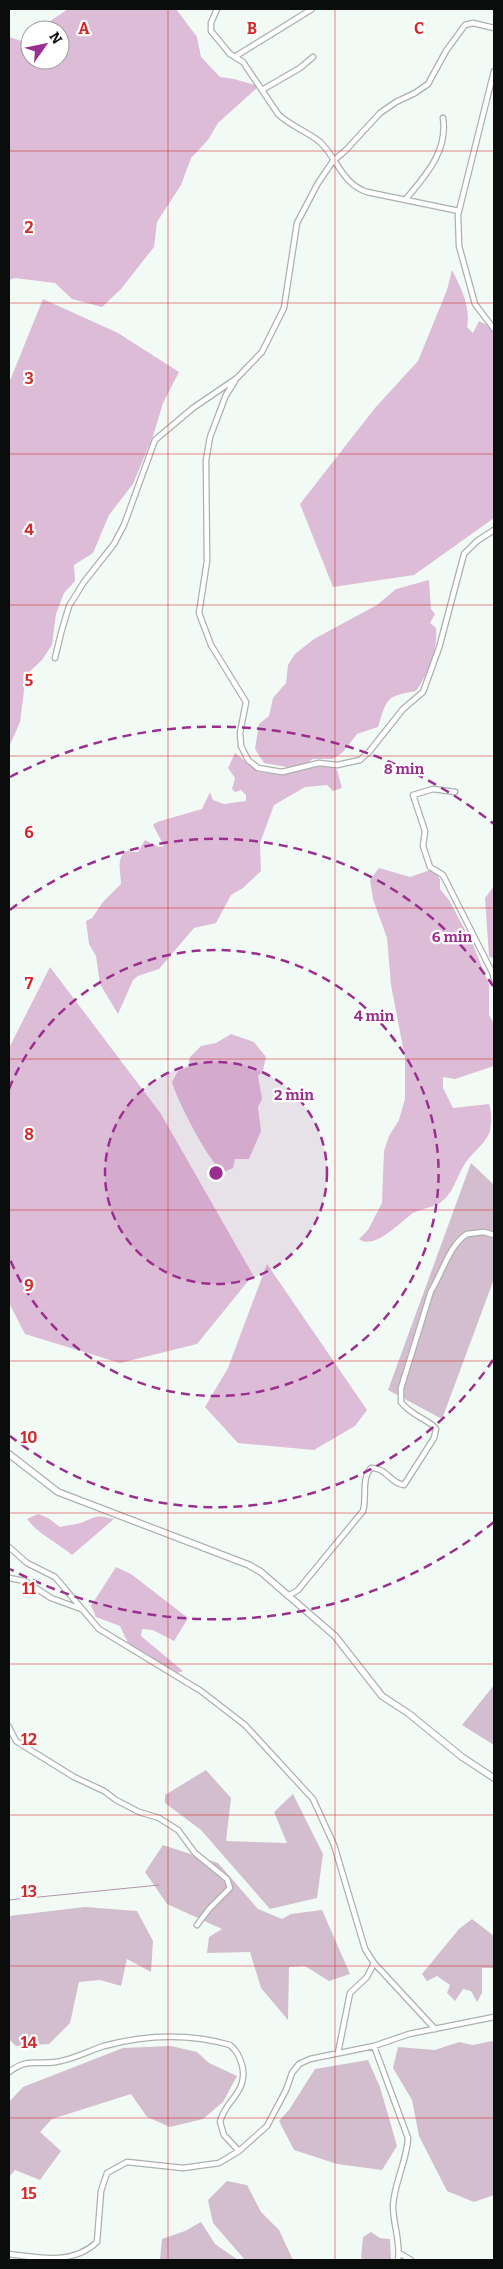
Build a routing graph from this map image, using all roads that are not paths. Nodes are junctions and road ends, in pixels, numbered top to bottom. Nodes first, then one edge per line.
1 (217, 9) edge
2 (312, 9) edge
3 (494, 28) edge
4 (236, 56) junction
5 (313, 57) dead end
6 (494, 70) edge
7 (262, 90) junction
8 (443, 118) dead end
9 (333, 161) junction
10 (406, 199) junction
11 (459, 211) junction
12 (494, 329) edge
13 (237, 378) junction
14 (494, 530) edge
15 (55, 658) dead end
16 (455, 792) dead end
17 (494, 979) edge
18 (494, 1235) edge
19 (9, 1454) edge
20 (9, 1547) edge
21 (9, 1578) edge
22 (288, 1596) junction
23 (82, 1609) junction
24 (9, 1727) edge
25 (494, 1778) edge
26 (198, 1925) dead end
27 (374, 1963) junction
28 (494, 2017) edge
29 (435, 2029) junction
30 (374, 2046) junction
31 (338, 2053) junction
32 (9, 2072) edge
33 (239, 2151) junction
34 (399, 2252) junction
35 (9, 2254) edge
36 (398, 2260) edge
37 (411, 2260) edge

1 - 4 street
2 - 4 street
3 - 9 street
4 - 7 street
5 - 7 street
6 - 11 street
7 - 9 street
8 - 10 street
9 - 10 street
9 - 13 street
10 - 11 street
11 - 12 street
13 - 14 street
13 - 15 street
16 - 17 street
18 - 22 street
19 - 22 street
20 - 23 street
21 - 23 street
22 - 25 street
23 - 27 street
24 - 26 street
27 - 29 street
27 - 31 street
28 - 29 street
29 - 30 street
30 - 31 street
30 - 34 street
31 - 33 street
32 - 33 street
33 - 35 street
34 - 36 street
34 - 37 street

